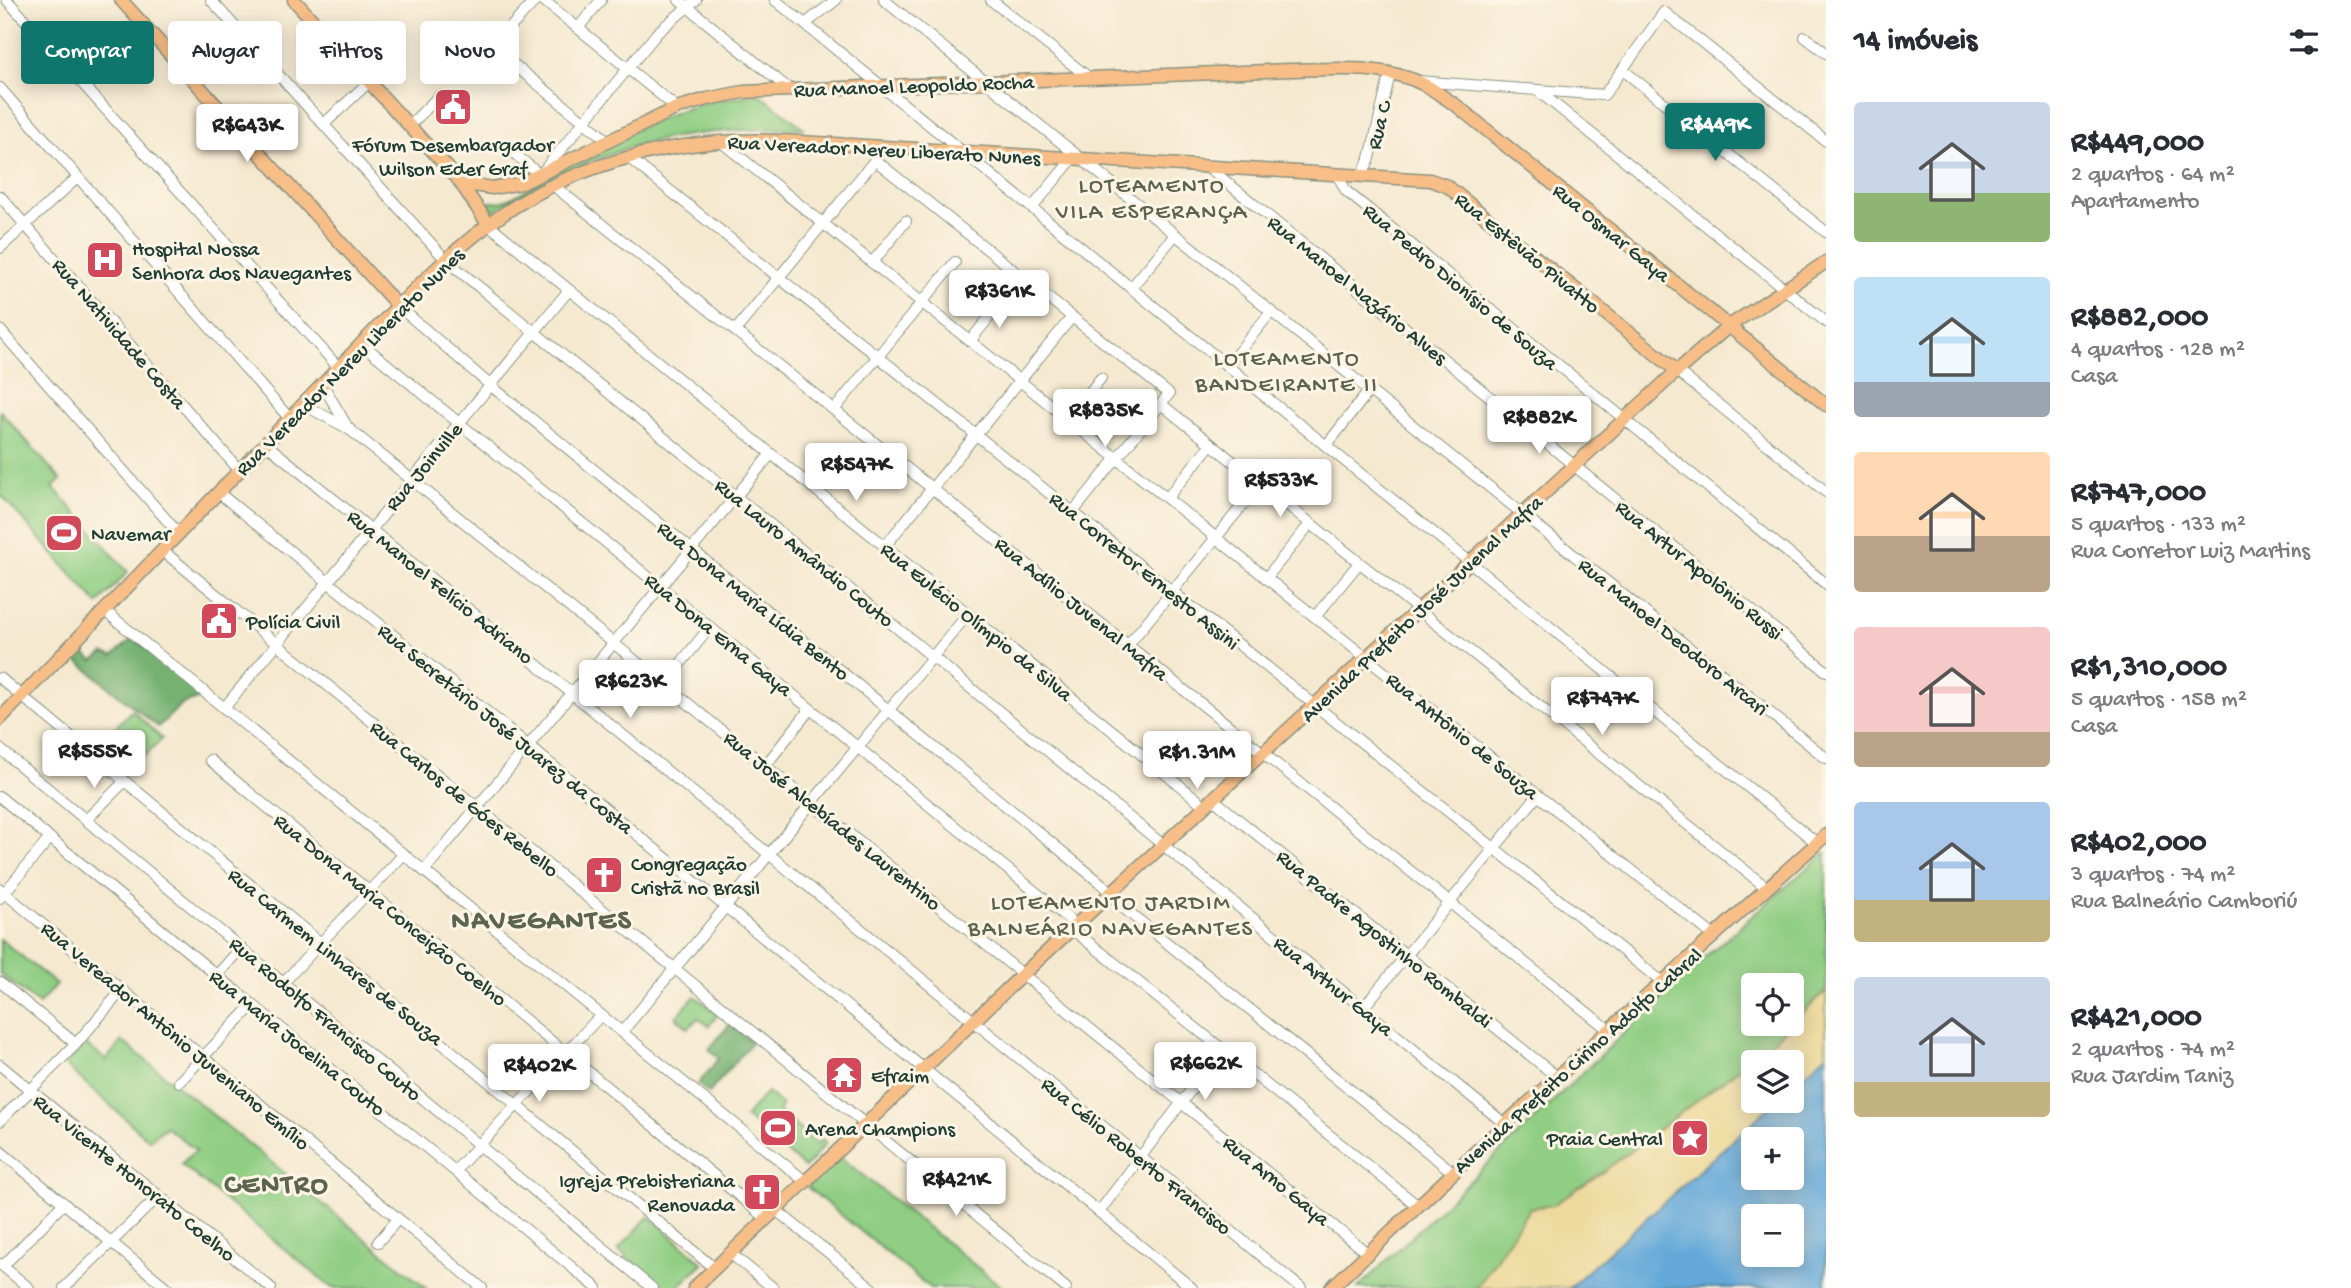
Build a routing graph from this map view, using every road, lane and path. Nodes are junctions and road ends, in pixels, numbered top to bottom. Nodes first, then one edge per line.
1 (7, 0) edge
2 (121, 0) edge
3 (211, 0) edge
4 (295, 0) edge
5 (536, 0) edge
6 (543, 0) edge
7 (601, 0) edge
8 (775, 0) edge
9 (836, 0) edge
10 (884, 0) edge
11 (992, 0) edge
12 (688, 2) edge
13 (314, 21) edge
14 (805, 24) junction
15 (578, 28) junction
16 (1805, 37) dead end
17 (1826, 53) edge
18 (628, 69) junction
19 (1623, 70) junction
20 (1390, 74) junction
21 (1088, 78) junction
22 (985, 82) junction
23 (367, 84) edge
24 (371, 84) edge
25 (880, 85) junction
26 (1439, 87) junction
27 (0, 88) edge
28 (790, 90) junction
29 (1536, 90) junction
30 (439, 96) dead end
31 (677, 108) junction
32 (585, 122) junction
33 (324, 124) junction
34 (409, 125) junction
35 (608, 141) junction
36 (719, 141) junction
37 (1826, 141) edge
38 (876, 146) junction
39 (963, 152) junction
40 (515, 154) dead end
41 (629, 158) junction
42 (1078, 158) junction
43 (875, 160) junction
44 (1206, 166) junction
45 (1337, 174) junction
46 (540, 175) junction
47 (1362, 175) junction
48 (78, 177) junction
49 (458, 179) junction
50 (554, 186) junction
51 (0, 195) edge
52 (1032, 208) junction
53 (906, 221) dead end
54 (488, 224) junction
55 (823, 224) junction
56 (25, 225) junction
57 (1826, 232) edge
58 (1175, 234) junction
59 (0, 248) edge
60 (446, 260) junction
61 (955, 262) dead end
62 (1826, 262) edge
63 (872, 263) junction
64 (779, 278) junction
65 (1131, 288) junction
66 (1784, 289) junction
67 (569, 290) junction
68 (1004, 299) dead end
69 (921, 303) junction
70 (398, 306) junction
71 (1271, 312) junction
72 (1072, 317) junction
73 (1826, 322) edge
74 (1729, 326) junction
75 (0, 330) edge
76 (735, 331) junction
77 (534, 332) junction
78 (970, 341) junction
79 (362, 344) junction
80 (877, 356) junction
81 (1227, 366) junction
82 (339, 368) junction
83 (1677, 371) junction
84 (1101, 379) dead end
85 (1019, 381) junction
86 (323, 384) junction
87 (490, 385) junction
88 (1369, 391) junction
89 (1161, 404) junction
90 (304, 405) junction
91 (1826, 405) edge
92 (834, 410) junction
93 (290, 419) junction
94 (1068, 420) junction
95 (1624, 420) junction
96 (459, 423) junction
97 (349, 429) junction
98 (976, 435) junction
99 (266, 444) junction
100 (1211, 444) junction
101 (1326, 446) junction
102 (771, 454) junction
103 (1117, 458) junction
104 (1575, 466) junction
105 (240, 471) junction
106 (412, 480) junction
107 (1260, 484) junction
108 (932, 489) junction
109 (1826, 492) edge
110 (219, 493) junction
111 (736, 496) junction
112 (1167, 498) junction
113 (1073, 512) junction
114 (1522, 514) junction
115 (1310, 524) junction
116 (371, 530) junction
117 (179, 534) junction
118 (1215, 538) junction
119 (885, 546) junction
120 (691, 550) junction
121 (163, 551) junction
122 (1470, 562) junction
123 (1359, 563) junction
124 (1266, 578) junction
125 (328, 582) junction
126 (1826, 584) edge
127 (660, 587) junction
128 (1172, 591) junction
129 (1418, 610) junction
130 (105, 611) junction
131 (968, 614) junction
132 (1315, 617) junction
133 (710, 627) junction
134 (614, 643) junction
135 (277, 644) junction
136 (1128, 645) junction
137 (933, 657) junction
138 (1366, 658) junction
139 (1826, 671) edge
140 (0, 678) edge
141 (664, 684) junction
142 (572, 693) junction
143 (22, 697) junction
144 (1315, 705) junction
145 (224, 708) junction
146 (810, 709) junction
147 (888, 710) junction
148 (0, 719) edge
149 (528, 746) junction
150 (858, 747) junction
151 (0, 749) edge
152 (1263, 753) junction
153 (1826, 758) edge
154 (210, 760) dead end
155 (765, 766) junction
156 (124, 782) junction
157 (1538, 795) junction
158 (0, 797) edge
159 (811, 803) junction
160 (1209, 803) junction
161 (477, 807) junction
162 (86, 820) junction
163 (50, 838) junction
164 (1821, 839) edge
165 (1163, 845) junction
166 (1494, 849) junction
167 (404, 854) junction
168 (769, 854) junction
169 (424, 871) junction
170 (1767, 888) junction
171 (369, 891) junction
172 (1, 893) edge
173 (1111, 894) junction
174 (1450, 903) junction
175 (726, 907) junction
176 (1074, 927) junction
177 (1714, 936) junction
178 (320, 943) junction
179 (241, 948) junction
180 (1406, 956) junction
181 (675, 968) junction
182 (1023, 974) junction
183 (217, 975) junction
184 (0, 982) edge
185 (1661, 982) junction
186 (283, 983) junction
187 (122, 990) junction
188 (253, 1005) junction
189 (1363, 1008) junction
190 (601, 1015) junction
191 (974, 1021) junction
192 (1609, 1030) junction
193 (622, 1032) junction
194 (76, 1044) junction
195 (1222, 1049) junction
196 (566, 1053) junction
197 (203, 1057) junction
198 (0, 1065) edge
199 (924, 1069) junction
200 (1557, 1077) junction
201 (179, 1082) dead end
202 (31, 1091) junction
203 (1182, 1103) junction
204 (517, 1105) junction
205 (0, 1121) edge
206 (1506, 1124) junction
207 (866, 1125) junction
208 (479, 1145) junction
209 (0, 1151) edge
210 (1141, 1157) junction
211 (455, 1171) junction
212 (1454, 1173) junction
213 (806, 1182) junction
214 (159, 1196) junction
215 (64, 1203) junction
216 (1418, 1206) junction
217 (1100, 1212) junction
218 (771, 1214) junction
219 (398, 1219) junction
220 (111, 1242) junction
221 (378, 1242) dead end
222 (730, 1253) junction
223 (1367, 1254) junction
224 (1, 1265) edge
225 (714, 1268) junction
226 (70, 1286) edge
227 (29, 1288) edge
228 (167, 1288) edge
229 (271, 1288) edge
230 (482, 1288) edge
231 (597, 1288) edge
232 (652, 1288) edge
233 (694, 1288) edge
234 (773, 1288) edge
235 (872, 1288) edge
236 (1066, 1288) edge
237 (1192, 1288) edge
238 (1301, 1288) edge
239 (1331, 1288) edge

1 - 82 street
2 - 70 main road
3 - 33 street, Rua Lauro Amândio Couto
4 - 13 main road
5 - 32 street
6 - 15 street
7 - 15 street
8 - 14 street
9 - 14 street
10 - 22 street, Rua Manoel Deodoro Arcari
11 - 21 street
12 - 18 street
12 - 28 street
14 - 25 street
15 - 18 street
16 - 17 street
18 - 31 street
18 - 32 street
19 - 29 street
19 - 37 street
19 - 57 street
20 - 21 main road, Rua Manoel Leopoldo Rocha
20 - 26 main road, Rua Osmar Gaya
20 - 47 street, Rua C
21 - 22 main road, Rua Manoel Leopoldo Rocha
22 - 25 main road, Rua Manoel Leopoldo Rocha
22 - 42 street, Rua Manoel Deodoro Arcari
23 - 33 street
24 - 34 main road
25 - 28 main road, Rua Manoel Leopoldo Rocha
25 - 39 street
26 - 29 street
26 - 74 main road, Rua Osmar Gaya
27 - 48 street
28 - 31 main road, Rua Manoel Leopoldo Rocha
29 - 66 street
30 - 34 street
31 - 35 main road, Rua Manoel Leopoldo Rocha
32 - 35 street
32 - 46 street
33 - 60 street, Rua Lauro Amândio Couto
34 - 49 main road
35 - 46 main road, Rua Manoel Leopoldo Rocha
36 - 38 main road, Rua Vereador Nereu Liberato Nunes
36 - 41 main road, Rua Vereador Nereu Liberato Nunes
36 - 55 street, Rua Antônio de Souza
38 - 39 main road, Rua Vereador Nereu Liberato Nunes
38 - 43 street
39 - 42 main road, Rua Vereador Nereu Liberato Nunes
39 - 52 street
40 - 46 street
41 - 50 main road, Rua Vereador Nereu Liberato Nunes
41 - 64 street, Rua Corretor Ernesto Assini
42 - 44 main road, Rua Vereador Nereu Liberato Nunes
42 - 52 street
42 - 58 street, Rua Manoel Deodoro Arcari
43 - 55 street
43 - 72 street
44 - 45 main road, Rua Vereador Nereu Liberato Nunes
44 - 104 street, Rua Manoel Nazário Alves
45 - 47 main road, Rua Vereador Nereu Liberato Nunes
45 - 95 street, Rua Pedro Dionísio de Souza
46 - 49 main road, Rua Manoel Leopoldo Rocha
47 - 83 main road, Rua Estêvão Pivatto
48 - 56 street
48 - 93 street
49 - 54 main road
50 - 54 main road, Rua Vereador Nereu Liberato Nunes
50 - 76 street, Rua Adílio Juvenal Mafra
51 - 56 street, Rua Natividade Costa
52 - 65 street
53 - 63 street
54 - 60 main road, Rua Vereador Nereu Liberato Nunes
54 - 67 street, Rua Eulécio Olímpio da Silva
55 - 63 street, Rua Antônio de Souza
55 - 64 street
56 - 59 street
56 - 105 street, Rua Natividade Costa
58 - 65 street
58 - 71 street, Rua Manoel Deodoro Arcari
60 - 70 main road, Rua Vereador Nereu Liberato Nunes
60 - 77 street, Rua Lauro Amândio Couto
61 - 69 street
62 - 66 main road, Avenida Prefeito José Juvenal Mafra
63 - 69 street, Rua Antônio de Souza
64 - 76 street
64 - 80 street, Rua Corretor Ernesto Assini
65 - 81 street
66 - 73 street
66 - 74 main road, Avenida Prefeito José Juvenal Mafra
67 - 77 street, Rua Joinville
67 - 102 street, Rua Eulécio Olímpio da Silva
68 - 78 street
69 - 78 street, Rua Antônio de Souza
69 - 80 street
70 - 79 main road, Rua Vereador Nereu Liberato Nunes
70 - 87 street, Rua Dona Maria Lídia Bento
71 - 81 street
71 - 88 street, Rua Manoel Deodoro Arcari
72 - 85 street
72 - 89 street
74 - 83 main road, Avenida Prefeito José Juvenal Mafra
74 - 91 main road, Rua Osmar Gaya
75 - 117 street
76 - 92 street, Rua Adílio Juvenal Mafra
77 - 87 street, Rua Joinville
77 - 111 street, Rua Lauro Amândio Couto
78 - 85 street, Rua Antônio de Souza
79 - 82 main road, Rua Vereador Nereu Liberato Nunes
79 - 96 street, Rua Dona Erna Gaya
80 - 92 street
80 - 98 street, Rua Corretor Ernesto Assini
81 - 101 street
82 - 86 main road, Rua Vereador Nereu Liberato Nunes
83 - 95 main road, Avenida Prefeito José Juvenal Mafra
83 - 109 street
84 - 94 street
85 - 94 street, Rua Antônio de Souza
85 - 98 street
86 - 90 main road, Rua Vereador Nereu Liberato Nunes
86 - 97 street, Rua José Alcebíades Laurentino
87 - 96 street, Rua Joinville
87 - 120 street, Rua Dona Maria Lídia Bento
88 - 101 street
88 - 114 street, Rua Manoel Deodoro Arcari
89 - 100 street
89 - 103 street
90 - 93 main road, Rua Vereador Nereu Liberato Nunes
90 - 97 street, Rua José Alcebíades Laurentino
92 - 108 street, Rua Adílio Juvenal Mafra
93 - 99 main road, Rua Vereador Nereu Liberato Nunes
94 - 103 street, Rua Antônio de Souza
95 - 104 main road, Avenida Prefeito José Juvenal Mafra
95 - 126 street, Rua Pedro Dionísio de Souza
96 - 106 street, Rua Joinville
96 - 127 street, Rua Dona Erna Gaya
97 - 106 street, Rua José Alcebíades Laurentino
98 - 108 street
98 - 113 street, Rua Corretor Ernesto Assini
99 - 105 main road, Rua Vereador Nereu Liberato Nunes
99 - 116 street, Rua Manoel Felício Adriano
100 - 107 street
100 - 112 street
101 - 122 street
102 - 111 street
102 - 119 street, Rua Eulécio Olímpio da Silva
103 - 112 street, Rua Antônio de Souza
103 - 113 street
104 - 114 main road, Avenida Prefeito José Juvenal Mafra
104 - 139 street, Rua Artur Apolônio Russi
105 - 110 main road, Rua Vereador Nereu Liberato Nunes
106 - 116 street, Rua Joinville
106 - 134 street, Rua José Alcebíades Laurentino
107 - 115 street
107 - 118 street
108 - 119 street
108 - 136 street, Rua Adílio Juvenal Mafra
110 - 117 main road, Rua Vereador Nereu Liberato Nunes
110 - 125 street, Rua Secretário José Juarez da Costa
111 - 120 street
111 - 137 street, Rua Lauro Amândio Couto
112 - 118 street, Rua Antônio de Souza
113 - 128 street, Rua Corretor Ernesto Assini
114 - 122 main road, Avenida Prefeito José Juvenal Mafra
114 - 153 street, Rua Manoel Deodoro Arcari
115 - 123 street
115 - 124 street
116 - 125 street, Rua Joinville
116 - 142 street, Rua Manoel Felício Adriano
117 - 121 main road, Rua Vereador Nereu Liberato Nunes
118 - 124 street, Rua Antônio de Souza
118 - 128 street
119 - 131 street, Rua Eulécio Olímpio da Silva
120 - 127 street
120 - 147 street, Rua Dona Maria Lídia Bento
121 - 130 main road, Rua Vereador Nereu Liberato Nunes
121 - 135 street, Rua Carlos de Góes Rebello
122 - 129 main road, Avenida Prefeito José Juvenal Mafra
122 - 164 street
123 - 129 street
123 - 132 street
124 - 132 street, Rua Antônio de Souza
125 - 135 street, Rua Joinville
125 - 149 street, Rua Secretário José Juarez da Costa
127 - 133 street, Rua Dona Erna Gaya
127 - 134 street
128 - 136 street
128 - 144 street, Rua Corretor Ernesto Assini
129 - 138 main road, Avenida Prefeito José Juvenal Mafra
129 - 170 street
130 - 143 main road, Rua Vereador Nereu Liberato Nunes
130 - 145 street
131 - 137 street
131 - 160 street, Rua Eulécio Olímpio da Silva
132 - 138 street, Rua Antônio de Souza
133 - 141 street
133 - 146 street, Rua Dona Erna Gaya
134 - 141 street, Rua José Alcebíades Laurentino
134 - 142 street
135 - 145 street, Rua Joinville
135 - 161 street, Rua Carlos de Góes Rebello
136 - 152 street, Rua Adílio Juvenal Mafra
137 - 147 street
137 - 165 street, Rua Lauro Amândio Couto
138 - 144 main road, Avenida Prefeito José Juvenal Mafra
138 - 157 street, Rua Antônio de Souza
140 - 143 street, Rua Carmem Linhares de Souza
141 - 155 street, Rua José Alcebíades Laurentino
142 - 149 street
142 - 168 street, Rua Manoel Felício Adriano
143 - 148 main road, Rua Vereador Nereu Liberato Nunes
143 - 156 street, Rua Carmem Linhares de Souza
144 - 152 main road, Avenida Prefeito José Juvenal Mafra
144 - 166 street, Rua Corretor Ernesto Assini
145 - 167 street
146 - 150 street, Rua Dona Erna Gaya
146 - 155 street
147 - 150 street
147 - 173 street, Rua Dona Maria Lídia Bento
149 - 161 street
149 - 175 street, Rua Secretário José Juarez da Costa
150 - 159 street
150 - 176 street, Rua Dona Erna Gaya
151 - 162 street, Rua Rodolfo Francisco Couto
152 - 160 main road, Avenida Prefeito José Juvenal Mafra
152 - 174 street, Rua Adílio Juvenal Mafra
154 - 171 street, Rua Dona Maria Conceição Coelho
155 - 159 street, Rua José Alcebíades Laurentino
156 - 162 street
156 - 178 street, Rua Carmem Linhares de Souza
157 - 166 street
157 - 177 street, Rua Antônio de Souza
158 - 163 street, Rua Maria Jocelina Couto
159 - 168 street
159 - 182 street, Rua José Alcebíades Laurentino
160 - 165 main road, Avenida Prefeito José Juvenal Mafra
160 - 180 street, Rua Padre Agostinho Rombaldi
161 - 169 street
161 - 181 street, Rua Carlos de Góes Rebello
162 - 179 street, Rua Rodolfo Francisco Couto
163 - 172 street
163 - 183 street, Rua Maria Jocelina Couto
164 - 170 main road, Avenida Prefeito Cirino Adolfo Cabral
165 - 173 main road, Avenida Prefeito José Juvenal Mafra
165 - 189 street, Rua Arthur Gaya
166 - 174 street
166 - 185 street, Rua Corretor Ernesto Assini
167 - 169 street
167 - 171 street
168 - 175 street
168 - 191 street, Rua Manoel Felício Adriano
169 - 190 street
170 - 177 main road, Avenida Prefeito Cirino Adolfo Cabral
171 - 178 street
171 - 196 street, Rua Dona Maria Conceição Coelho
172 - 187 street, Rua Vereador Antônio Juveniano Emílio
173 - 176 main road, Avenida Prefeito José Juvenal Mafra
173 - 212 street, Rua Dona Maria Lídia Bento
174 - 180 street
174 - 192 street, Rua Adílio Juvenal Mafra
175 - 181 street
175 - 199 street, Rua Secretário José Juarez da Costa
176 - 182 main road, Avenida Prefeito José Juvenal Mafra
176 - 195 street, Rua Dona Erna Gaya
177 - 185 main road, Avenida Prefeito Cirino Adolfo Cabral
178 - 186 street
178 - 204 street, Rua Carmem Linhares de Souza
179 - 183 street
179 - 186 street, Rua Rodolfo Francisco Couto
180 - 189 street
180 - 200 street, Rua Padre Agostinho Rombaldi
181 - 193 street
181 - 207 street, Rua Carlos de Góes Rebello
182 - 191 main road, Avenida Prefeito José Juvenal Mafra
182 - 203 street, Rua Arno Gaya
183 - 188 street, Rua Maria Jocelina Couto
184 - 194 street
185 - 192 main road, Avenida Prefeito Cirino Adolfo Cabral
186 - 208 street, Rua Rodolfo Francisco Couto
187 - 194 street
187 - 197 street, Rua Vereador Antônio Juveniano Emílio
188 - 197 street
188 - 211 street, Rua Maria Jocelina Couto
189 - 206 street, Rua Arthur Gaya
190 - 193 street
190 - 196 street
191 - 199 main road, Avenida Prefeito José Juvenal Mafra
191 - 210 street, Rua Célio Roberto Francisco
192 - 200 main road, Avenida Prefeito Cirino Adolfo Cabral
193 - 213 street
194 - 202 street
195 - 203 street
195 - 216 street, Rua Dona Erna Gaya
196 - 204 street
196 - 218 street, Rua Dona Maria Conceição Coelho
197 - 201 street
197 - 219 street, Rua Vereador Antônio Juveniano Emílio
198 - 202 street, Rua Vicente Honorato Coelho
199 - 207 main road, Avenida Prefeito José Juvenal Mafra
199 - 217 street, Rua Secretário José Juarez da Costa
200 - 206 main road, Avenida Prefeito Cirino Adolfo Cabral
202 - 205 street
202 - 214 street, Rua Vicente Honorato Coelho
203 - 210 street
203 - 223 street, Rua Arno Gaya
204 - 208 street
204 - 225 street, Rua Carmem Linhares de Souza
206 - 212 main road, Avenida Prefeito Cirino Adolfo Cabral
207 - 213 main road, Avenida Prefeito José Juvenal Mafra
207 - 236 street, Rua Carlos de Góes Rebello
208 - 211 street
208 - 232 street, Rua Rodolfo Francisco Couto
209 - 215 street
210 - 217 street
210 - 238 street, Rua Célio Roberto Francisco
211 - 231 street, Rua Maria Jocelina Couto
212 - 216 main road, Avenida Prefeito Cirino Adolfo Cabral
213 - 218 main road, Avenida Prefeito José Juvenal Mafra
214 - 220 street
214 - 229 street, Rua Vicente Honorato Coelho
215 - 220 street
215 - 224 street
216 - 223 main road, Avenida Prefeito Cirino Adolfo Cabral
217 - 237 street, Rua Secretário José Juarez da Costa
218 - 222 main road, Avenida Prefeito José Juvenal Mafra
218 - 235 street, Rua Dona Maria Conceição Coelho
219 - 221 street
219 - 230 street, Rua Vereador Antônio Juveniano Emílio
220 - 226 street
220 - 228 street
222 - 225 main road, Avenida Prefeito José Juvenal Mafra
222 - 234 street
223 - 239 main road, Avenida Prefeito Cirino Adolfo Cabral
224 - 227 street
225 - 233 main road, Avenida Prefeito José Juvenal Mafra

